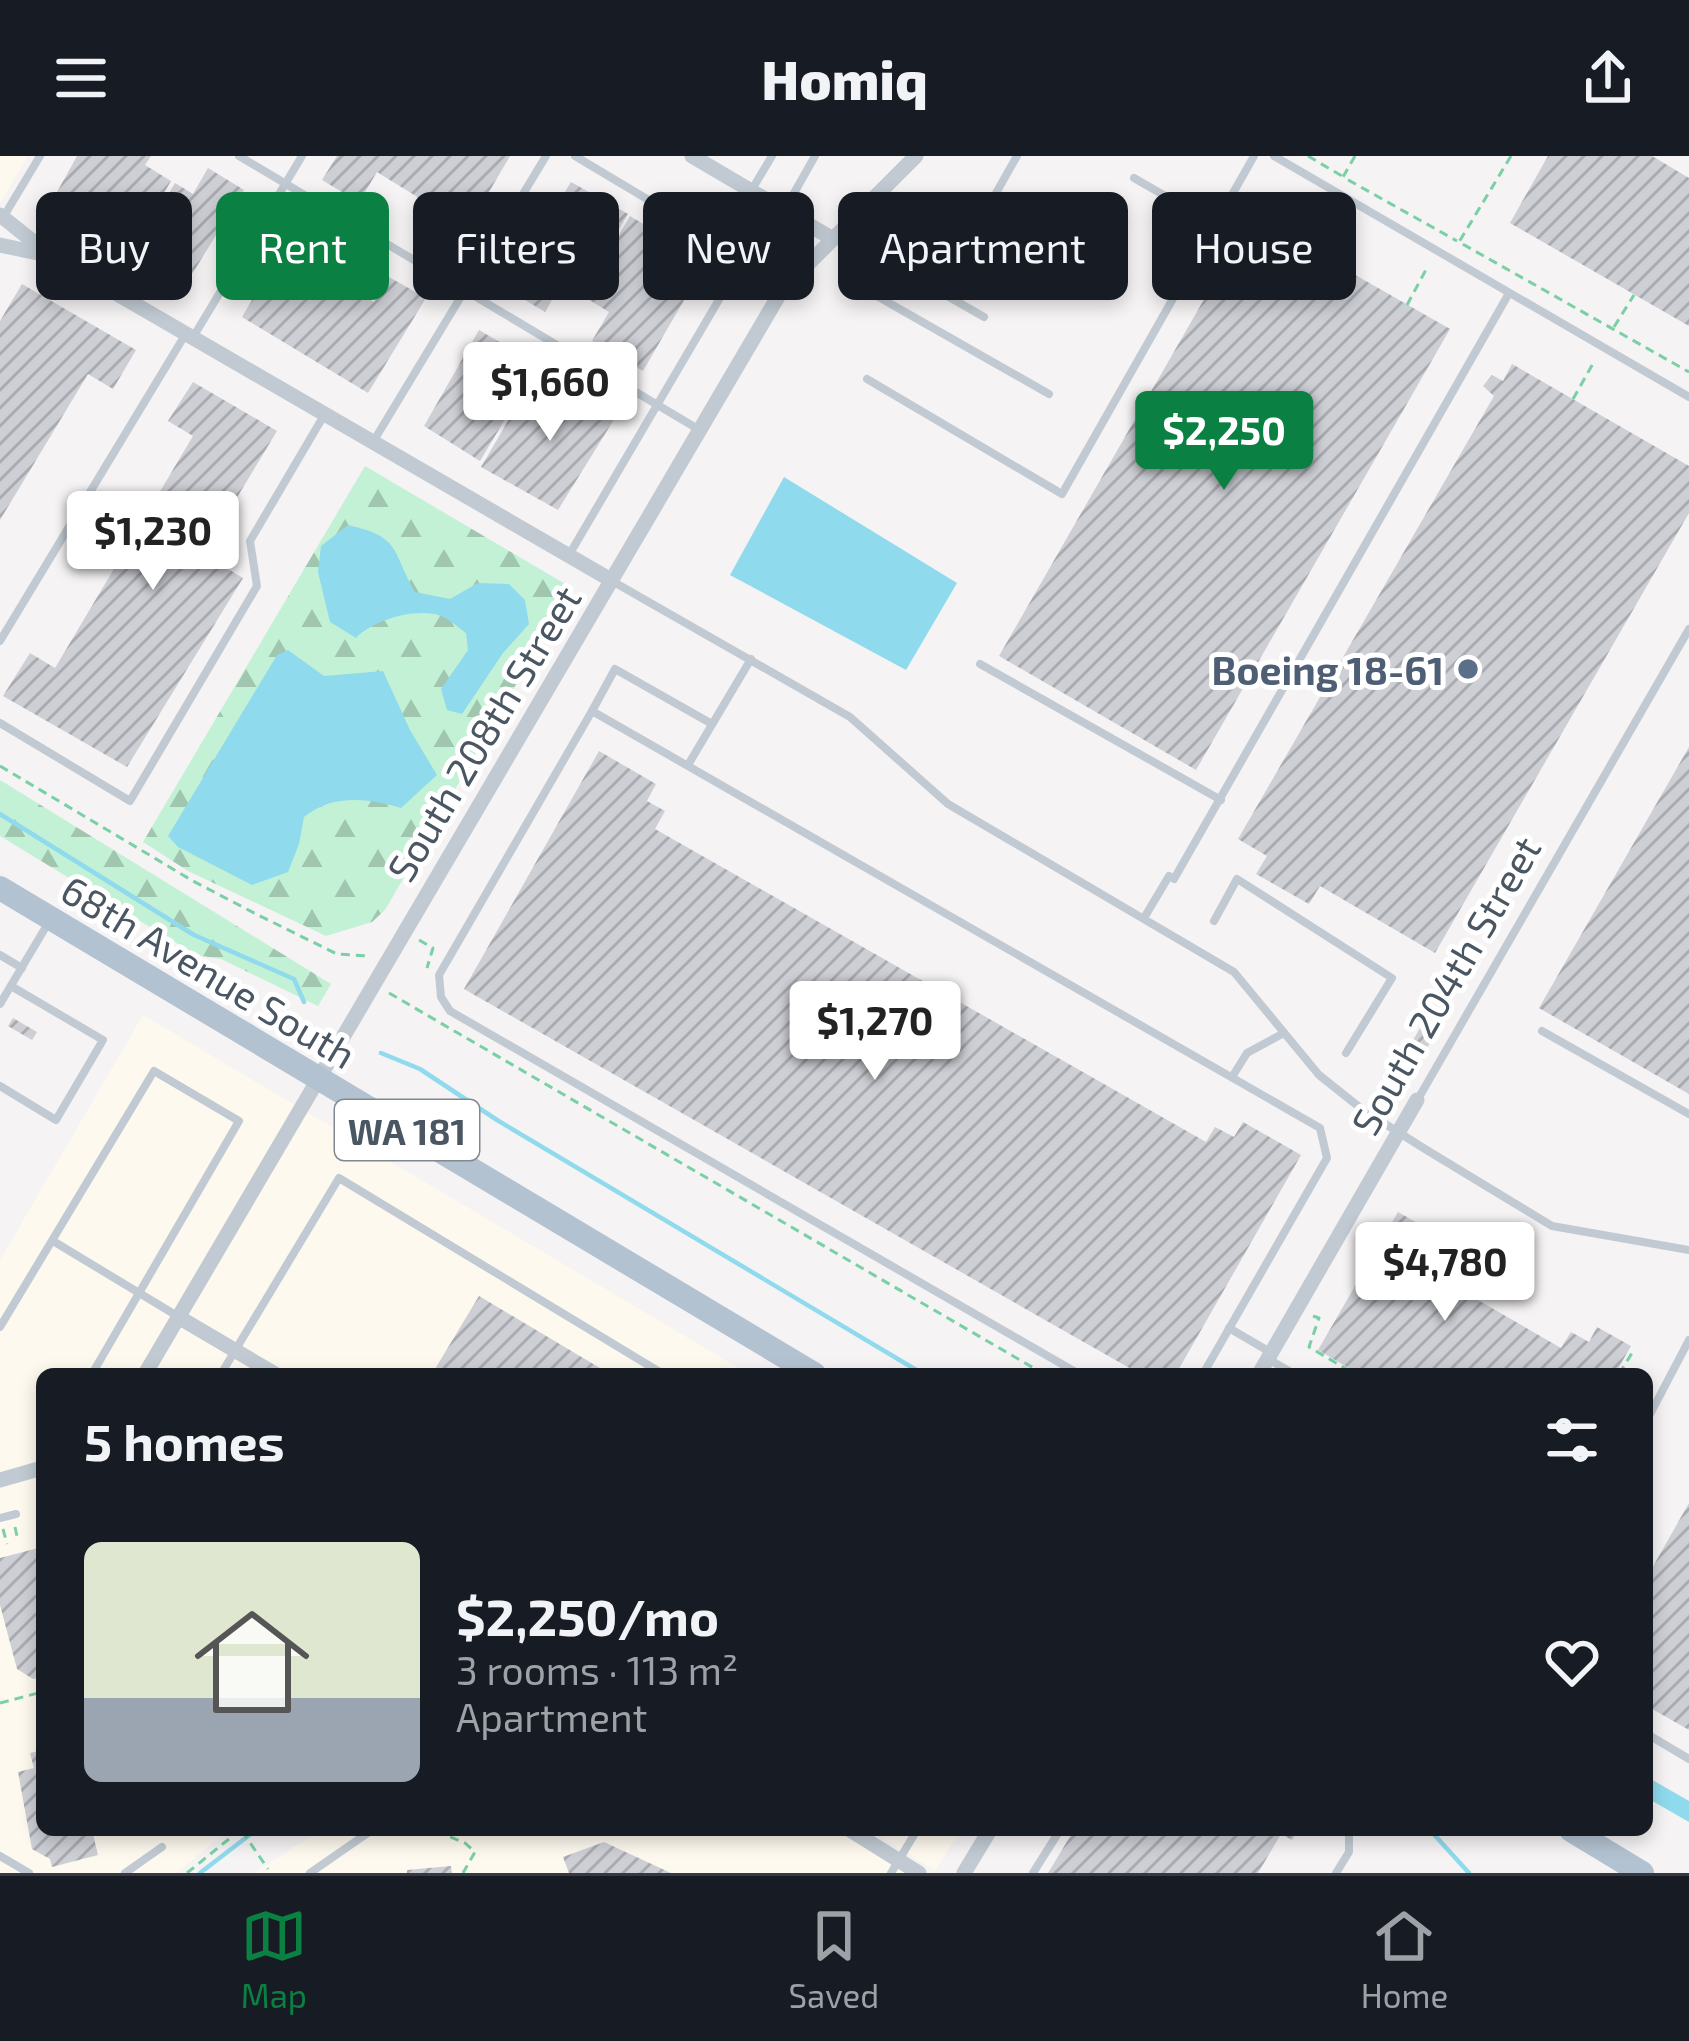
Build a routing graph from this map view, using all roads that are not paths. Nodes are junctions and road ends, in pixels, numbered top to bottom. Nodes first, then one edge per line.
1 (40, 156) edge
2 (239, 156) edge
3 (302, 156) edge
4 (546, 156) edge
5 (575, 156) edge
6 (692, 156) edge
7 (772, 156) edge
8 (815, 156) edge
9 (916, 156) edge
10 (1018, 156) edge
11 (1254, 156) edge
12 (1274, 156) edge
13 (1134, 178) dead end
14 (286, 184) junction
15 (752, 191) joint
16 (524, 192) edge
17 (794, 192) edge
18 (880, 192) edge
19 (997, 192) edge
20 (1158, 192) edge
21 (1233, 192) edge
22 (643, 196) edge
23 (2, 216) edge
24 (838, 234) edge
25 (36, 244) edge
26 (1, 247) edge
27 (36, 253) edge
28 (814, 258) edge
29 (413, 259) edge
30 (1508, 295) junction
31 (126, 300) edge
32 (459, 300) edge
33 (482, 300) edge
34 (719, 300) edge
35 (778, 300) edge
36 (884, 300) edge
37 (954, 300) edge
38 (1171, 300) edge
39 (984, 317) dead end
40 (188, 337) junction
41 (867, 380) dead end
42 (1049, 394) dead end
43 (1689, 398) edge
44 (658, 405) junction
45 (324, 415) junction
46 (700, 430) junction
47 (373, 443) junction
48 (568, 556) junction
49 (611, 580) junction
50 (1689, 629) edge
51 (0, 641) edge
52 (751, 659) junction
53 (980, 664) dead end
54 (592, 711) junction
55 (0, 723) edge
56 (712, 724) junction
57 (688, 765) junction
58 (1221, 800) junction
59 (0, 888) edge
60 (51, 918) junction
61 (1144, 918) junction
62 (1214, 921) dead end
63 (0, 956) edge
64 (22, 968) junction
65 (11, 986) junction
66 (0, 1004) edge
67 (1542, 1031) dead end
68 (1284, 1033) junction
69 (1346, 1053) dead end
70 (319, 1078) junction
71 (1232, 1078) junction
72 (0, 1086) edge
73 (1417, 1100) joint
74 (1689, 1114) edge
75 (1398, 1131) junction
76 (52, 1241) junction
77 (1689, 1250) edge
78 (139, 1294) junction
79 (180, 1318) junction
80 (0, 1328) edge
81 (1229, 1328) junction
82 (1689, 1340) edge
83 (236, 1351) junction
84 (1266, 1362) edge
85 (96, 1368) edge
86 (150, 1368) edge
87 (225, 1368) edge
88 (265, 1368) edge
89 (653, 1368) edge
90 (804, 1368) edge
91 (1069, 1368) edge
92 (1206, 1368) edge
93 (1653, 1409) edge
94 (36, 1470) edge
95 (0, 1480) edge
96 (16, 1514) dead end
97 (0, 1518) edge
98 (1653, 1738) edge
99 (1689, 1759) edge
100 (362, 1836) edge
101 (857, 1836) edge
102 (913, 1836) edge
103 (986, 1836) edge
104 (1056, 1836) edge
105 (1349, 1836) edge
106 (1580, 1836) edge
107 (162, 1847) dead end
108 (0, 1856) edge
109 (894, 1866) edge
110 (1635, 1871) edge
111 (29, 1873) edge
112 (125, 1873) edge
113 (310, 1873) edge
114 (920, 1873) edge
115 (964, 1873) edge
116 (1033, 1873) edge
117 (1336, 1873) edge

1 - 23 lane
2 - 14 lane
3 - 14 lane
4 - 16 lane
5 - 22 lane
6 - 15 street
7 - 15 lane
8 - 17 lane
9 - 18 street, South 208th Street
10 - 19 lane
11 - 21 lane
12 - 30 lane
13 - 20 lane
14 - 29 lane
14 - 40 lane
23 - 25 street
24 - 28 street, South 208th Street
26 - 27 street
30 - 43 lane
30 - 58 lane
31 - 40 street
32 - 47 lane
33 - 44 lane
34 - 44 lane
35 - 46 street, South 208th Street
36 - 42 lane
37 - 39 lane
38 - 41 lane
40 - 45 street
40 - 51 lane
44 - 46 lane
44 - 48 lane
45 - 47 street
45 - 55 lane
46 - 49 street, South 208th Street
47 - 48 street
48 - 49 street
49 - 52 lane
49 - 70 street, South 208th Street
50 - 73 lane, South 204th Street
52 - 56 lane
52 - 61 lane
53 - 58 lane
54 - 56 lane
54 - 57 lane
54 - 91 lane
56 - 57 lane
57 - 71 lane
58 - 61 lane
59 - 60 main road, 68th Avenue South / WA 181
60 - 64 lane
60 - 70 main road, 68th Avenue South / WA 181
61 - 68 lane
62 - 69 lane
63 - 64 lane
64 - 65 lane
65 - 66 lane
65 - 72 lane
67 - 74 lane
68 - 71 lane
68 - 75 lane
70 - 79 street, South 208th Street
70 - 90 main road, 68th Avenue South / WA 181
71 - 81 lane
73 - 75 street, South 204th Street
75 - 77 lane
75 - 84 street, South 204th Street
76 - 78 lane
76 - 78 lane
76 - 80 lane
78 - 79 lane
78 - 85 lane
79 - 83 street
79 - 86 street, South 208th Street
81 - 84 lane
81 - 92 lane
82 - 93 lane
83 - 87 lane
83 - 88 street
83 - 89 lane
94 - 95 street
96 - 97 lane
98 - 99 lane
100 - 113 lane
101 - 109 street
102 - 109 lane
103 - 115 street
104 - 116 lane
105 - 117 lane
106 - 110 main road
107 - 112 lane
108 - 111 lane
109 - 114 street

